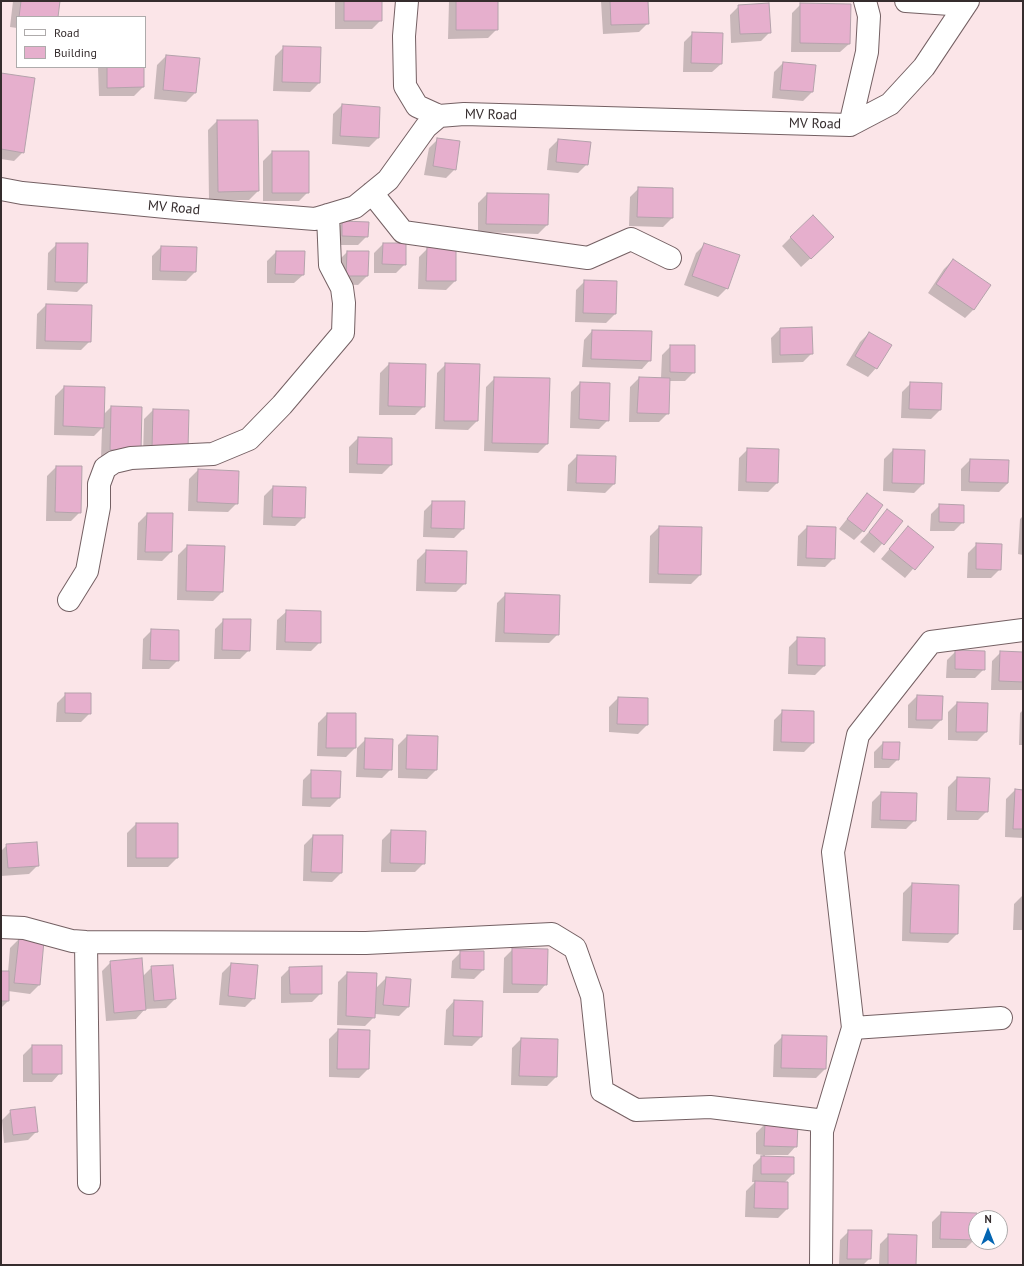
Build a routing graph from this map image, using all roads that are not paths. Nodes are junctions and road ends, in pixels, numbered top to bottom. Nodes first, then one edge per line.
1 (407, 1) edge
2 (865, 1) edge
3 (906, 1) edge
4 (966, 3) edge
5 (439, 116) junction
6 (850, 125) junction
7 (1, 189) edge
8 (372, 193) junction
9 (328, 215) junction
10 (670, 258) dead end
11 (69, 600) dead end
12 (1023, 630) edge
13 (1, 927) edge
14 (86, 942) junction
15 (1001, 1018) dead end
16 (853, 1028) junction
17 (825, 1121) junction
18 (89, 1183) dead end
19 (821, 1265) edge

1 - 5 street
2 - 6 street
3 - 4 street
4 - 6 street, MV Road
5 - 6 street, MV Road
5 - 8 street, MV Road
7 - 9 street, MV Road
8 - 9 street, MV Road
8 - 10 street
9 - 11 street
12 - 16 street
13 - 14 street
14 - 17 street
14 - 18 street
15 - 16 street
16 - 17 street
17 - 19 street

